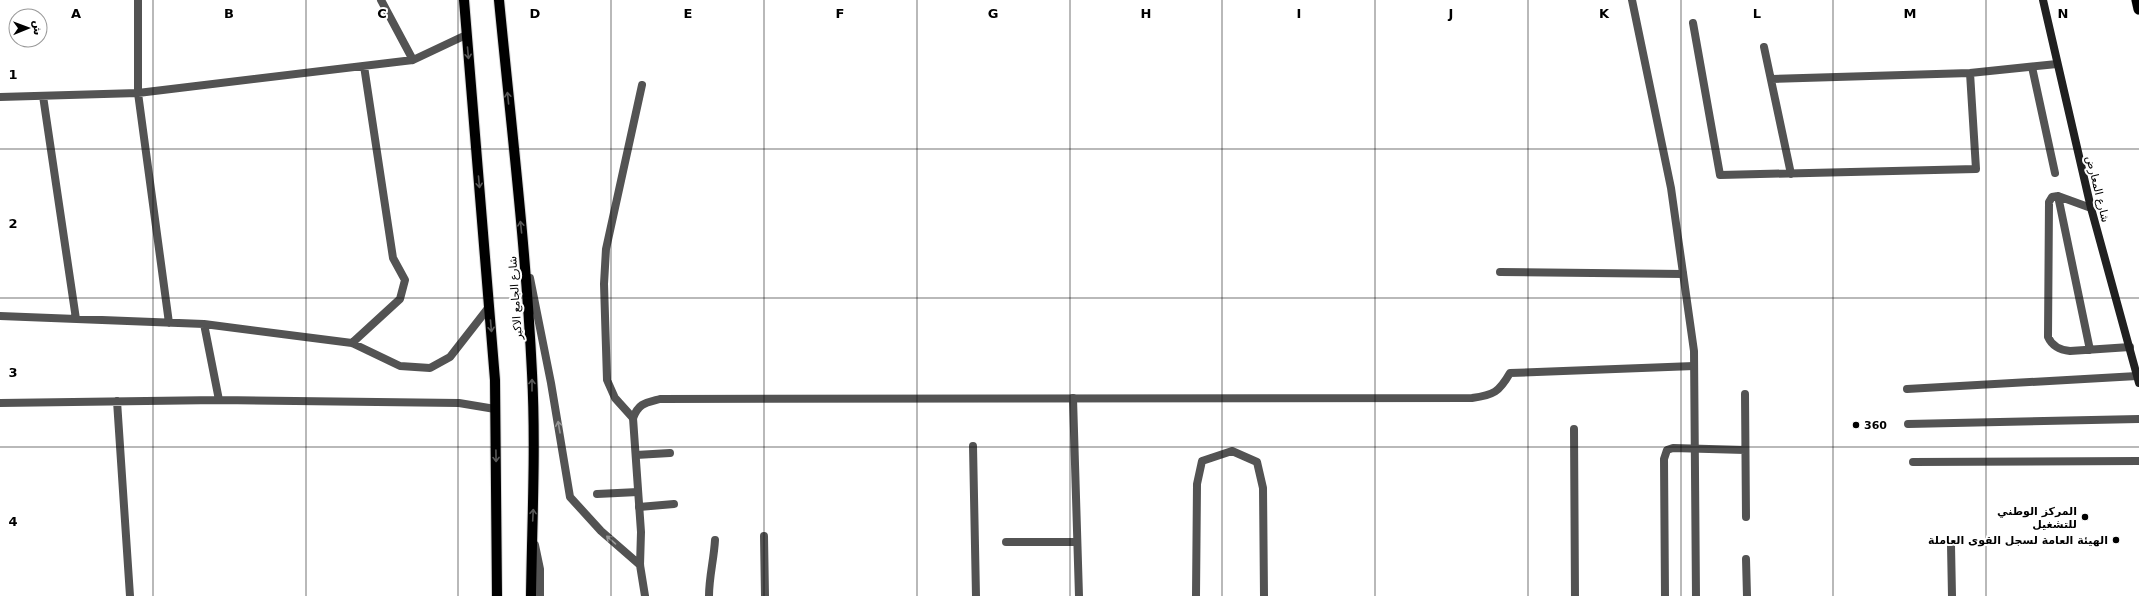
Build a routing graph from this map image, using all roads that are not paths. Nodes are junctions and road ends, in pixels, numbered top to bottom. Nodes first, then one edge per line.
1 (138, 0) edge
2 (381, 0) edge
3 (464, 0) edge
4 (499, 0) edge
5 (1632, 0) edge
6 (2043, 0) edge
7 (2137, 0) edge
8 (2139, 9) edge
9 (1693, 23) dead end
10 (466, 35) junction
11 (1764, 47) dead end
12 (413, 60) junction
13 (2057, 64) junction
14 (364, 66) junction
15 (2032, 67) junction
16 (1970, 74) junction
17 (1772, 79) junction
18 (642, 85) dead end
19 (138, 93) junction
20 (43, 96) junction
21 (0, 97) edge
22 (2055, 173) dead end
23 (1791, 174) junction
24 (2058, 196) junction
25 (2091, 208) junction
26 (523, 247) junction
27 (1500, 272) dead end
28 (1683, 274) junction
29 (489, 307) junction
30 (0, 316) edge
31 (76, 319) junction
32 (169, 323) junction
33 (204, 324) junction
34 (352, 343) junction
35 (2130, 347) junction
36 (2090, 350) junction
37 (1694, 366) junction
38 (2138, 379) edge
39 (1907, 389) dead end
40 (1745, 394) dead end
41 (1073, 398) junction
42 (219, 400) junction
43 (117, 401) junction
44 (0, 404) edge
45 (495, 409) junction
46 (633, 418) junction
47 (2139, 419) edge
48 (1908, 424) dead end
49 (1574, 429) dead end
50 (973, 446) dead end
51 (1694, 448) junction
52 (1745, 450) junction
53 (670, 453) dead end
54 (636, 455) junction
55 (2139, 461) edge
56 (1913, 462) dead end
57 (638, 492) junction
58 (597, 494) dead end
59 (674, 504) dead end
60 (639, 507) junction
61 (1746, 517) dead end
62 (532, 532) junction
63 (764, 536) dead end
64 (715, 540) dead end
65 (1006, 542) dead end
66 (1077, 542) junction
67 (1951, 545) dead end
68 (498, 556) junction
69 (1746, 559) dead end
70 (640, 565) junction
71 (130, 596) edge
72 (492, 596) edge
73 (498, 596) edge
74 (531, 596) edge
75 (540, 596) edge
76 (645, 596) edge
77 (709, 596) edge
78 (765, 596) edge
79 (976, 596) edge
80 (1079, 596) edge
81 (1196, 596) edge
82 (1264, 596) edge
83 (1575, 596) edge
84 (1665, 596) edge
85 (1696, 596) edge
86 (1747, 596) edge
87 (1952, 596) edge

1 - 19 street
2 - 12 street
3 - 10 main road
26 -> 4 main road, شارع الجامع الاكبر
5 - 28 street
6 - 13 main road, شارع المعارض
7 - 8 highway
9 - 23 street
10 - 12 street
10 -> 29 main road
11 - 17 street
12 - 14 street
13 - 15 street
13 - 25 main road, شارع المعارض
14 - 19 street
14 - 34 street
15 - 16 street
15 - 22 street
16 - 17 street
16 - 23 street
17 - 23 street
18 - 46 street
19 - 20 street
19 - 32 street
20 - 21 street
20 - 31 street
24 - 25 street
24 - 36 street
24 - 36 street
25 - 35 main road, شارع المعارض
62 -> 26 main road, شارع الجامع الاكبر
70 -> 26 street
27 - 28 street
28 - 37 street
29 - 34 street
29 -> 45 main road
30 - 31 street
31 - 32 street
32 - 33 street
33 - 34 street
33 - 42 street
35 - 36 street
35 - 38 main road, شارع المعارض
37 - 41 street
37 - 51 street
38 - 39 street
40 - 52 street
41 - 46 street
41 - 66 street
42 - 43 street
42 - 45 street
43 - 44 street
43 - 71 street
45 -> 68 main road
46 - 54 street
47 - 48 street
49 - 83 street
50 - 79 street
51 - 52 street
51 - 84 street
51 - 85 street
52 - 61 street
53 - 54 street
54 - 57 street
55 - 56 street
57 - 58 street
57 - 60 street
59 - 60 street
60 - 70 street
62 - 74 main road, شارع الجامع الاكبر
62 - 75 street
63 - 78 street
64 - 77 street
65 - 66 street
66 - 80 street
67 - 87 street
68 - 72 street
68 - 73 main road
69 - 86 street
70 - 76 street
81 - 82 street

